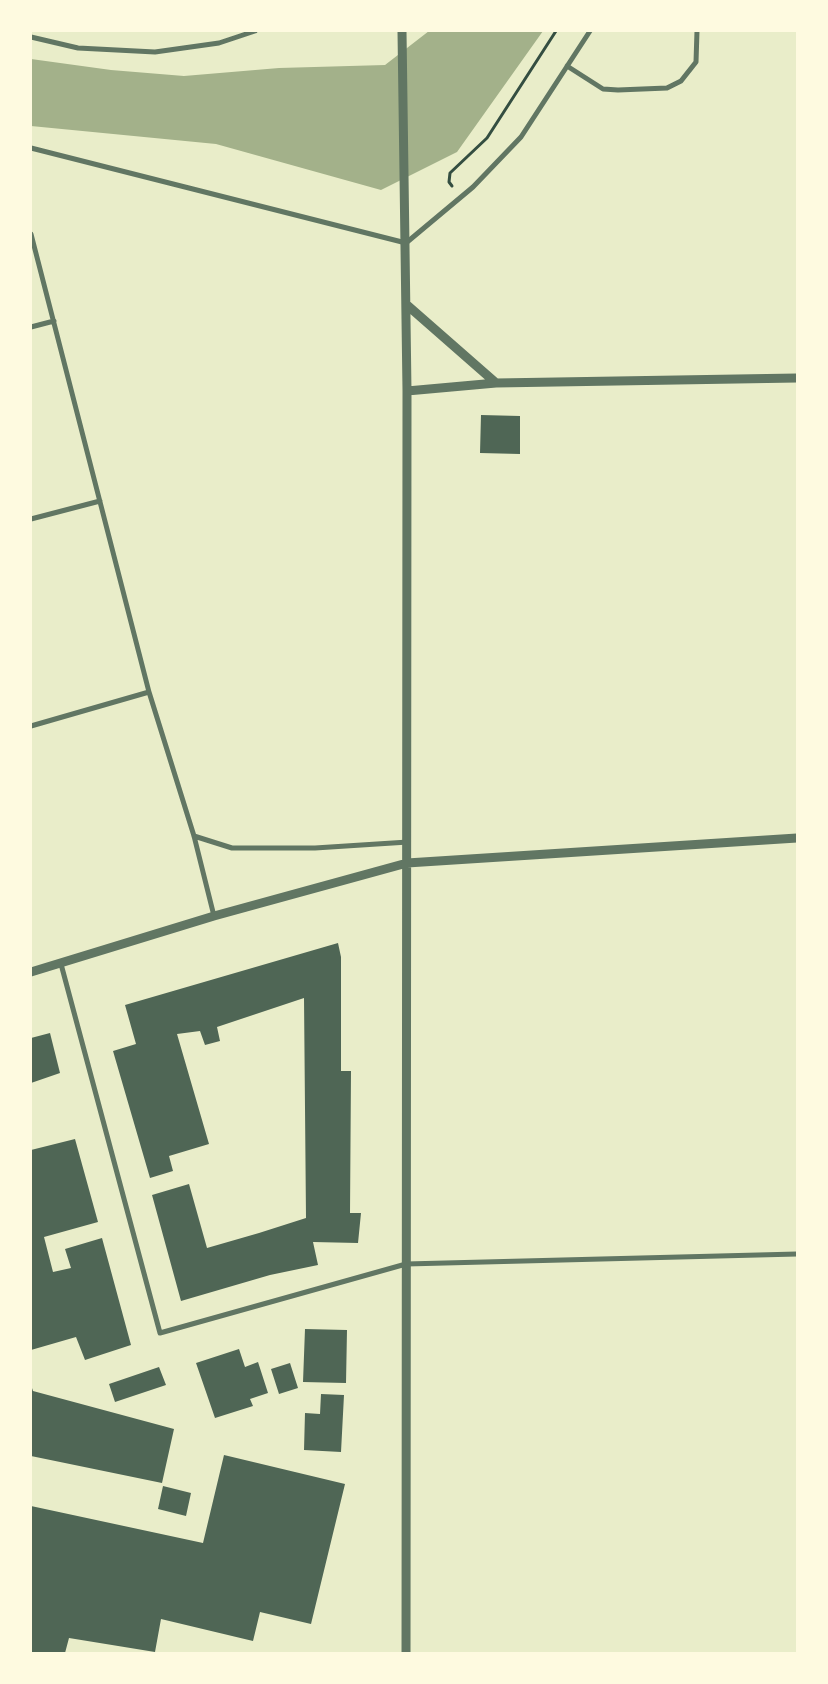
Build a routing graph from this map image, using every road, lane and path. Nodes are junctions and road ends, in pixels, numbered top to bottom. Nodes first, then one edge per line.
1 (255, 31) edge
2 (402, 31) edge
3 (556, 31) edge
4 (590, 31) edge
5 (697, 31) edge
6 (31, 37) edge
7 (568, 66) junction
8 (31, 148) edge
9 (460, 197) junction
10 (31, 234) edge
11 (406, 243) junction
12 (406, 305) junction
13 (54, 321) junction
14 (31, 327) edge
15 (797, 378) edge
16 (496, 383) junction
17 (407, 391) junction
18 (100, 500) junction
19 (31, 519) edge
20 (149, 692) junction
21 (31, 726) edge
22 (194, 836) junction
23 (797, 838) edge
24 (408, 842) junction
25 (407, 863) junction
26 (214, 916) junction
27 (61, 964) junction
28 (31, 972) edge
29 (797, 1254) edge
30 (406, 1264) junction
31 (406, 1653) edge

1 - 6 street
2 - 11 street
3 - 9 path
4 - 7 street
5 - 7 street
7 - 9 street
8 - 11 street
9 - 11 street
10 - 13 street
11 - 12 street
12 - 16 street
12 - 17 street
13 - 14 street
13 - 18 street
15 - 16 street
16 - 17 street
17 - 24 street
18 - 19 street
18 - 20 street
20 - 21 street
20 - 22 street
22 - 24 street
22 - 26 street
23 - 25 street
24 - 25 street
25 - 26 street
25 - 30 street
26 - 27 street
27 - 28 street
27 - 30 street
29 - 30 street
30 - 31 street

